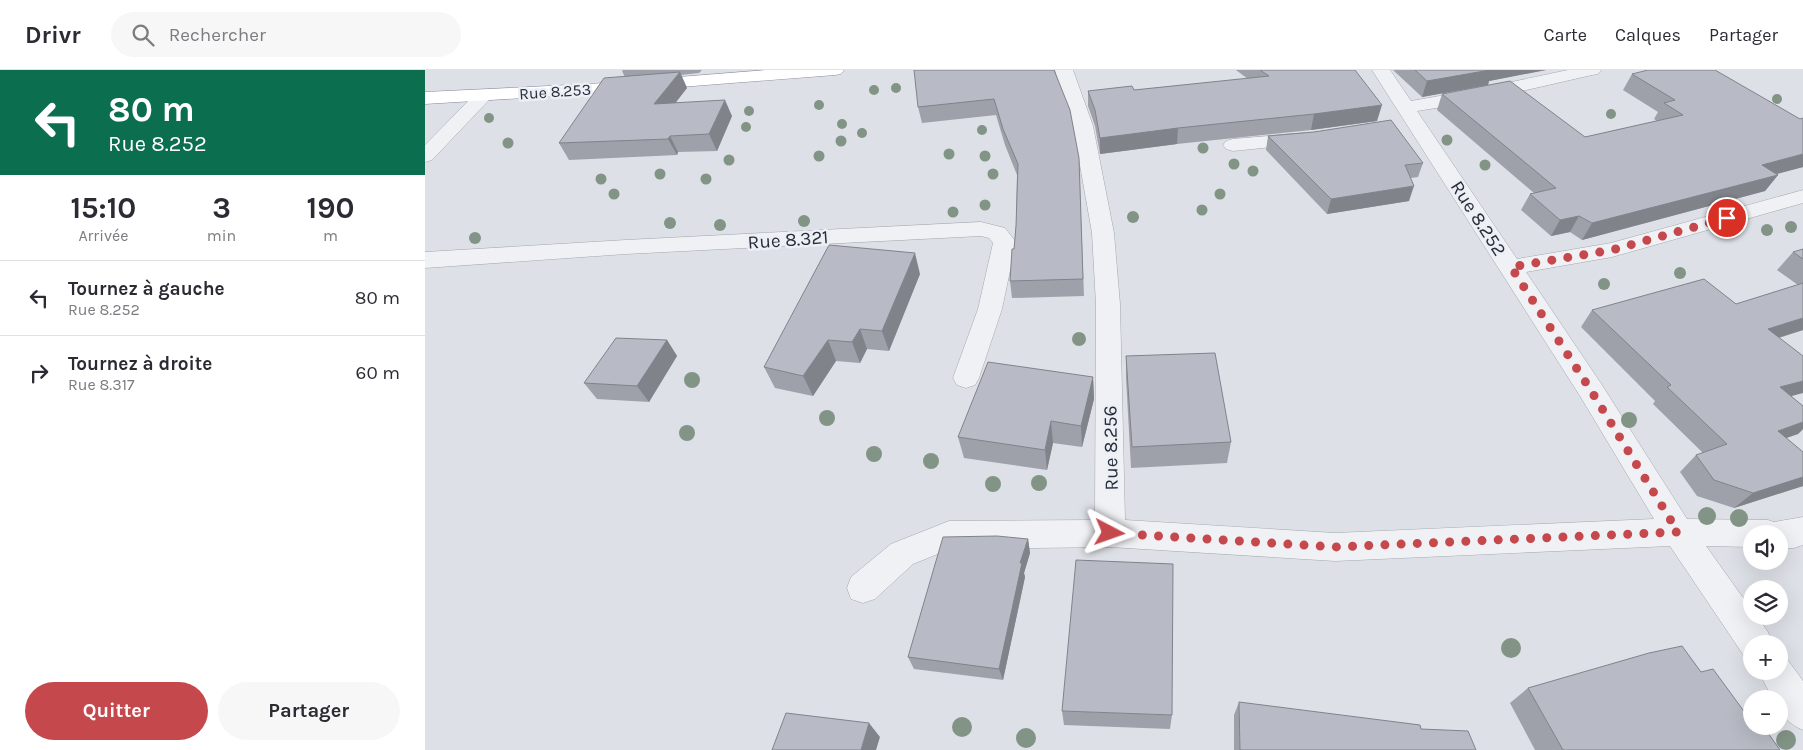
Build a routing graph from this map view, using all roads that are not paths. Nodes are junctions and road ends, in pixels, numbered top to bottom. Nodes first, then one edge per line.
1 (835, 70) edge
2 (1064, 70) edge
3 (1381, 70) edge
4 (1591, 70) edge
5 (483, 96) junction
6 (425, 98) edge
7 (1406, 118) junction
8 (1319, 137) edge
9 (1233, 145) dead end
10 (425, 156) edge
11 (1803, 196) edge
12 (425, 260) edge
13 (1511, 267) junction
14 (966, 378) dead end
15 (1803, 531) edge
16 (1678, 532) junction
17 (1110, 533) junction
18 (1743, 533) edge
19 (1788, 534) edge
20 (863, 588) dead end
21 (1750, 635) edge
22 (1781, 680) edge
23 (1803, 712) edge

1 - 5 highway, Rue 8.253
2 - 17 street, Rue 8.256
3 - 7 street, Rue 8.252
4 - 7 street
5 - 6 highway, Rue 8.253
5 - 10 street
7 - 13 street, Rue 8.252
8 - 9 street
11 - 13 street
12 - 14 street, Rue 8.321
13 - 16 street, Rue 8.252
15 - 19 street
16 - 17 street
16 - 18 street
16 - 21 street, Rue 8.252
17 - 20 street
22 - 23 street

